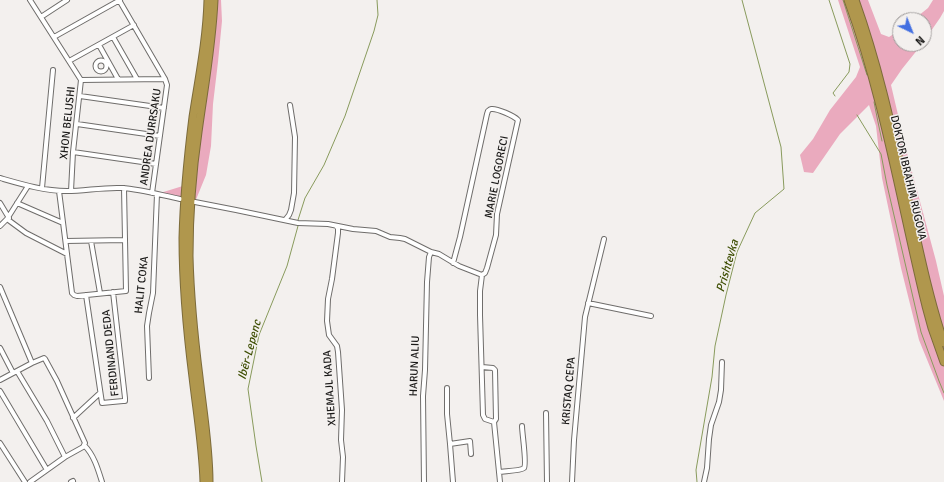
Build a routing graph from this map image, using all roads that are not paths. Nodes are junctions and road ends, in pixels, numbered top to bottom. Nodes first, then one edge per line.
1 (30, 0) edge
2 (67, 0) edge
3 (120, 0) edge
4 (208, 0) edge
5 (214, 0) edge
6 (848, 0) edge
7 (855, 0) edge
8 (41, 16) junction
9 (134, 25) junction
10 (54, 37) junction
11 (113, 37) junction
12 (99, 45) junction
13 (69, 62) junction
14 (53, 70) dead end
15 (118, 79) junction
16 (137, 79) junction
17 (165, 79) junction
18 (81, 80) junction
19 (80, 96) junction
20 (290, 105) dead end
21 (164, 108) junction
22 (77, 124) junction
23 (160, 136) junction
24 (73, 152) junction
25 (156, 164) junction
26 (0, 178) edge
27 (28, 186) junction
28 (42, 188) junction
29 (124, 188) junction
30 (59, 191) junction
31 (71, 191) junction
32 (154, 194) junction
33 (180, 199) dead end
34 (195, 202) dead end
35 (0, 203) edge
36 (17, 203) junction
37 (8, 218) junction
38 (285, 220) junction
39 (63, 223) junction
40 (0, 226) edge
41 (336, 226) junction
42 (604, 239) dead end
43 (125, 240) junction
44 (66, 241) junction
45 (91, 241) junction
46 (430, 252) junction
47 (67, 254) junction
48 (453, 263) junction
49 (482, 275) junction
50 (0, 288) edge
51 (113, 292) junction
52 (100, 294) junction
53 (86, 295) junction
54 (588, 303) junction
55 (651, 316) dead end
56 (944, 343) edge
57 (0, 348) edge
58 (722, 362) dead end
59 (944, 362) edge
60 (32, 363) junction
61 (482, 367) junction
62 (17, 371) junction
63 (13, 373) junction
64 (149, 378) dead end
65 (0, 380) edge
66 (447, 388) dead end
67 (0, 391) edge
68 (100, 393) junction
69 (546, 413) dead end
70 (73, 418) junction
71 (494, 422) junction
72 (522, 426) dead end
73 (0, 443) edge
74 (450, 444) junction
75 (84, 445) junction
76 (472, 454) dead end
77 (65, 457) junction
78 (47, 470) junction
79 (499, 472) junction
80 (24, 482) edge
81 (30, 482) edge
82 (102, 482) edge
83 (204, 482) edge
84 (209, 482) edge
85 (342, 482) edge
86 (424, 482) edge
87 (453, 482) edge
88 (500, 482) edge
89 (547, 482) edge
90 (572, 482) edge
91 (704, 482) edge

1 - 8 street, XHON BELUSHI
2 - 8 street
3 - 9 street, ANDREA DURRSAKU
3 - 10 street
4 - 83 highway
5 - 84 highway
6 - 59 highway, DOKTOR IBRAHIM RUGOVA
7 - 56 highway, DOKTOR IBRAHIM RUGOVA
8 - 10 street, XHON BELUSHI
9 - 11 street
9 - 17 street, ANDREA DURRSAKU
10 - 13 street, XHON BELUSHI
11 - 12 street
11 - 16 street
12 - 13 street
12 - 15 street
13 - 18 street, XHON BELUSHI
14 - 28 street
15 - 16 street
15 - 18 street
16 - 17 street
17 - 21 street, ANDREA DURRSAKU
18 - 19 street, XHON BELUSHI
19 - 21 street
19 - 22 street, XHON BELUSHI
20 - 38 street
21 - 23 street, ANDREA DURRSAKU
22 - 23 street
22 - 24 street, XHON BELUSHI
23 - 25 street, ANDREA DURRSAKU
24 - 25 street
24 - 31 street, XHON BELUSHI
25 - 32 street, ANDREA DURRSAKU
26 - 27 street
27 - 28 street
27 - 36 street
28 - 30 street
29 - 31 street
29 - 32 street
29 - 43 street
30 - 31 street
30 - 39 street
32 - 33 street
32 - 64 street, HALIT COKA
34 - 38 street
35 - 37 street
36 - 37 street
36 - 39 street
37 - 40 street
37 - 47 street
38 - 41 street
39 - 44 street
41 - 46 street
41 - 85 street, XHEMAJL KADA
42 - 54 street, KRISTAQ CEPA
43 - 45 street
43 - 51 street
44 - 45 street
44 - 47 street
45 - 52 street
46 - 48 street
46 - 86 street, HARUN ALIU
47 - 53 street
48 - 49 street
48 - 49 street, MARIE LOGORECI
49 - 61 street
50 - 60 street
51 - 52 street
51 - 68 street, FERDINAND DEDA
52 - 53 street
53 - 68 street, FERDINAND DEDA
54 - 55 street
54 - 90 street, KRISTAQ CEPA
57 - 63 street
58 - 91 street
60 - 62 street
60 - 70 street
61 - 71 street
61 - 71 street
62 - 63 street
62 - 77 street
63 - 65 street
66 - 74 street
67 - 78 street
68 - 70 street
69 - 89 street
70 - 75 street
71 - 79 street
72 - 79 street
73 - 80 street
74 - 76 street
74 - 87 street
75 - 77 street
75 - 82 street
77 - 78 street
78 - 81 street
79 - 88 street

